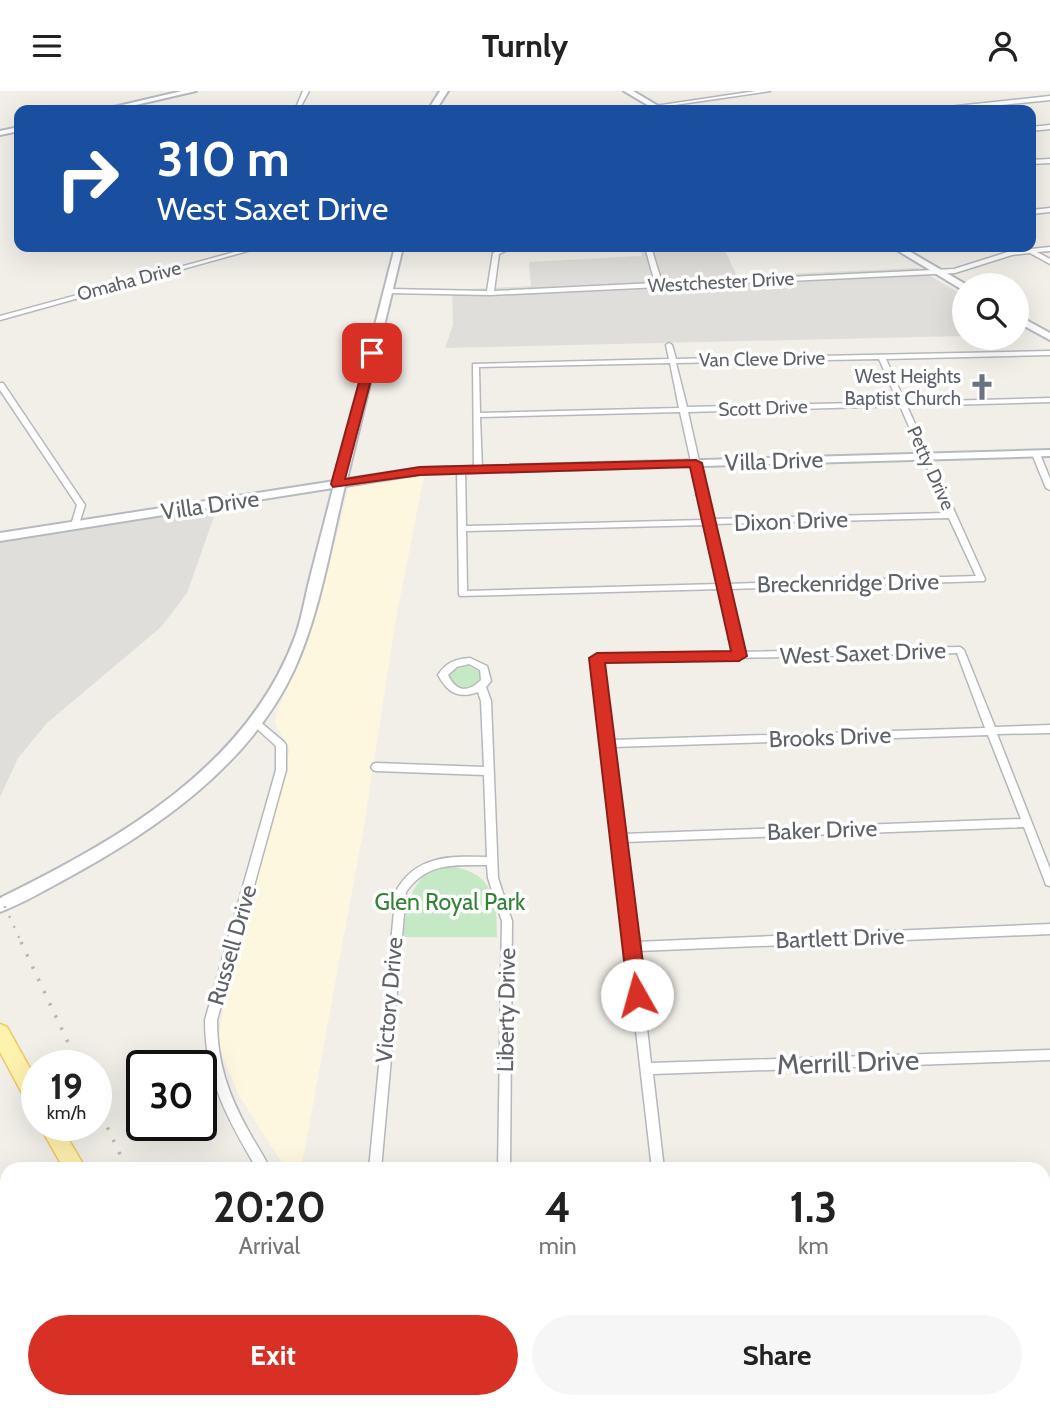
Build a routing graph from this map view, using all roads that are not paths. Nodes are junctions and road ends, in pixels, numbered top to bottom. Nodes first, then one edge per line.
1 (192, 91) edge
2 (628, 91) edge
3 (766, 91) edge
4 (1050, 98) edge
5 (128, 105) edge
6 (651, 105) edge
7 (682, 105) edge
8 (985, 105) edge
9 (240, 252) edge
10 (398, 252) edge
11 (498, 252) edge
12 (649, 252) edge
13 (905, 252) edge
14 (1014, 252) edge
15 (1032, 252) edge
16 (1050, 262) edge
17 (939, 272) junction
18 (952, 280) edge
19 (659, 285) junction
20 (389, 291) junction
21 (489, 293) junction
22 (0, 317) edge
23 (1029, 325) edge
24 (1050, 337) edge
25 (669, 345) dead end
26 (1050, 353) edge
27 (881, 356) junction
28 (673, 361) junction
29 (0, 385) edge
30 (1050, 400) edge
31 (902, 404) junction
32 (684, 410) junction
33 (477, 415) junction
34 (1050, 453) edge
35 (1036, 454) junction
36 (926, 457) junction
37 (696, 463) junction
38 (461, 469) junction
39 (478, 469) junction
40 (337, 484) junction
41 (1050, 488) edge
42 (952, 516) junction
43 (709, 524) junction
44 (75, 525) junction
45 (463, 529) junction
46 (0, 537) edge
47 (981, 579) joint
48 (723, 586) junction
49 (739, 656) junction
50 (481, 687) junction
51 (256, 723) junction
52 (1050, 729) edge
53 (992, 731) junction
54 (609, 744) junction
55 (376, 767) dead end
56 (488, 771) junction
57 (1026, 823) junction
58 (617, 838) junction
59 (491, 861) junction
60 (1050, 882) edge
61 (0, 905) edge
62 (1050, 929) edge
63 (631, 947) junction
64 (0, 1033) edge
65 (1050, 1055) edge
66 (647, 1069) junction
67 (21, 1072) edge
68 (59, 1141) edge
69 (72, 1162) edge
70 (260, 1162) edge
71 (376, 1162) edge
72 (504, 1162) edge
73 (657, 1162) edge

1 - 5 main road
2 - 6 main road
3 - 7 street
4 - 8 street
9 - 22 street, Omaha Drive
10 - 20 main road
11 - 21 street
12 - 19 street
13 - 17 main road
14 - 17 street, Westchester Drive
15 - 16 street
17 - 18 main road
17 - 19 street, Westchester Drive
19 - 21 street, Westchester Drive
20 - 21 street, Westchester Drive
20 - 40 main road
23 - 24 main road
25 - 28 street
26 - 27 street, Van Cleve Drive
27 - 28 street, Van Cleve Drive
27 - 31 street, Petty Drive
28 - 32 street
28 - 33 street, Van Cleve Drive
29 - 44 street
30 - 31 street, Scott Drive
31 - 32 street, Scott Drive
31 - 36 street, Petty Drive
32 - 33 street, Scott Drive
32 - 37 street
33 - 39 street
34 - 35 main road, Villa Drive
35 - 36 main road, Villa Drive
35 - 41 street
36 - 37 main road, Villa Drive
36 - 42 street, Petty Drive
37 - 39 main road, Villa Drive
37 - 43 street
38 - 39 main road, Villa Drive
38 - 40 main road, Villa Drive
38 - 45 street
40 - 44 main road, Villa Drive
40 - 51 main road
42 - 43 street, Dixon Drive
42 - 47 street, Petty Drive
43 - 45 street, Dixon Drive
43 - 48 street
44 - 46 main road, Villa Drive
45 - 48 street, Breckenridge Drive
47 - 48 street, Breckenridge Drive
48 - 49 street
49 - 53 street, West Saxet Drive
49 - 54 street, West Saxet Drive
50 - 50 street
50 - 56 street, Liberty Drive
51 - 61 main road
51 - 70 street, Russell Drive
52 - 53 street, Brooks Drive
53 - 54 street, Brooks Drive
53 - 57 street
54 - 58 street
55 - 56 street
56 - 59 street, Liberty Drive
57 - 58 street, Baker Drive
57 - 60 street
58 - 63 street
59 - 71 street, Victory Drive
59 - 72 street, Liberty Drive
62 - 63 street, Bartlett Drive
63 - 66 street
64 - 67 main road
65 - 66 street, Merrill Drive
66 - 73 street
68 - 69 main road

